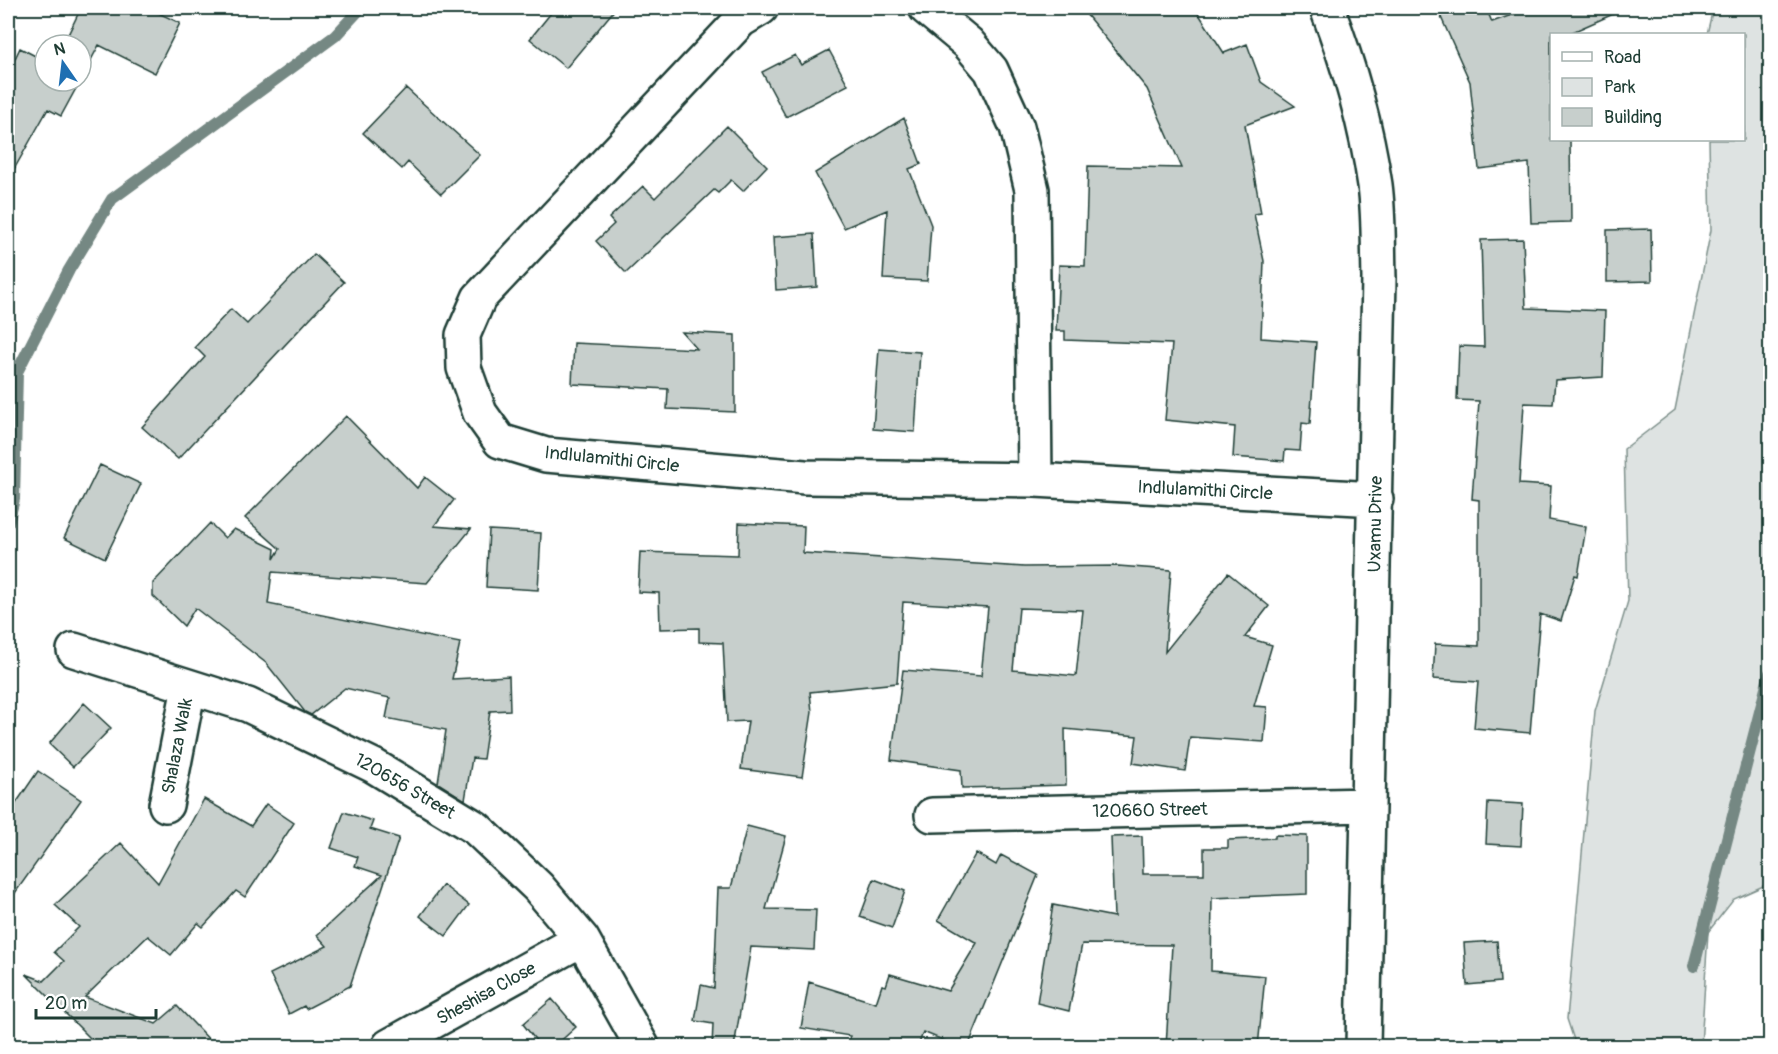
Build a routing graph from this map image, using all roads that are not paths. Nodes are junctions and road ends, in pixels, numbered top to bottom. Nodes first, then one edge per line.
1 (760, 8) edge
2 (926, 8) edge
3 (1327, 8) edge
4 (1035, 480) junction
5 (1376, 499) junction
6 (74, 650) dead end
7 (189, 687) junction
8 (166, 805) dead end
9 (1368, 805) junction
10 (932, 815) dead end
11 (582, 939) junction
12 (389, 1047) edge
13 (642, 1047) edge
14 (1363, 1047) edge

1 - 4 street, Indlulamithi Circle
2 - 4 street
3 - 5 street, Uxamu Drive
4 - 5 street, Indlulamithi Circle
5 - 9 street, Uxamu Drive
6 - 7 street, 120656 Street
7 - 8 street, Shalaza Walk
7 - 11 street, 120656 Street
9 - 10 street, 120660 Street
9 - 14 street, Uxamu Drive
11 - 12 street, Sheshisa Close
11 - 13 street, 120656 Street

